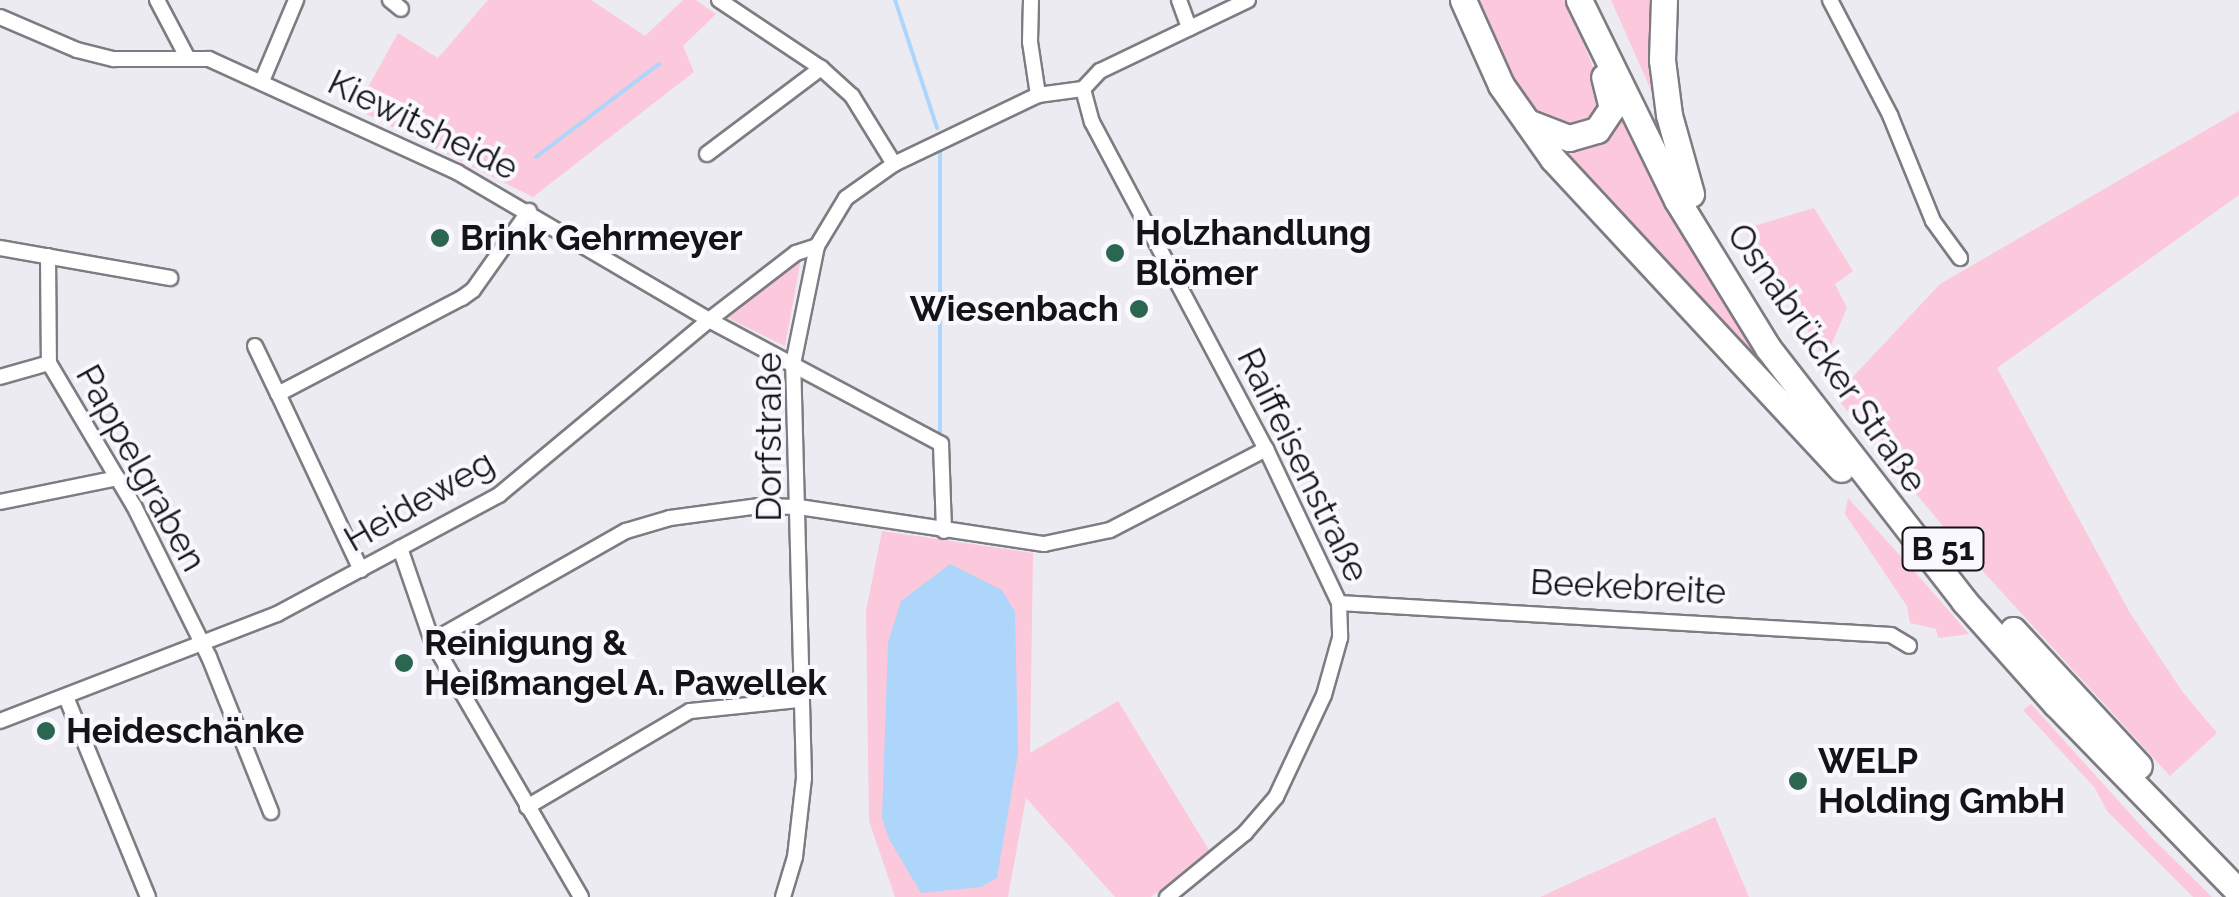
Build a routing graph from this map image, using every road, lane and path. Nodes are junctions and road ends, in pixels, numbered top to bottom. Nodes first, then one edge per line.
1 (157, 0) edge
2 (296, 0) edge
3 (718, 0) edge
4 (1031, 0) edge
5 (1179, 0) edge
6 (1248, 0) edge
7 (1462, 0) edge
8 (1579, 0) edge
9 (1595, 0) edge
10 (1664, 0) edge
11 (1830, 0) edge
12 (0, 17) edge
13 (1189, 28) junction
14 (1591, 28) junction
15 (188, 56) junction
16 (821, 68) junction
17 (262, 81) junction
18 (1082, 90) junction
19 (1038, 95) junction
20 (1522, 118) junction
21 (707, 154) dead end
22 (894, 164) junction
23 (1690, 194) junction
24 (529, 211) junction
25 (817, 246) junction
26 (0, 248) edge
27 (48, 256) junction
28 (1960, 258) dead end
29 (170, 278) dead end
30 (709, 320) junction
31 (255, 346) dead end
32 (49, 363) junction
33 (793, 364) junction
34 (0, 377) edge
35 (278, 394) junction
36 (1266, 450) junction
37 (118, 478) junction
38 (0, 502) edge
39 (799, 508) junction
40 (944, 532) junction
41 (400, 548) junction
42 (362, 570) junction
43 (1964, 601) junction
44 (1340, 603) junction
45 (432, 641) junction
46 (200, 645) junction
47 (1909, 646) dead end
48 (66, 696) junction
49 (798, 700) junction
50 (0, 721) edge
51 (528, 808) junction
52 (272, 812) dead end
53 (2228, 865) edge
54 (2239, 892) edge
55 (148, 897) edge
56 (582, 897) edge
57 (784, 897) edge
58 (1167, 897) edge
59 (2228, 897) edge

1 - 15 street
2 - 17 street
3 - 16 street
4 - 19 street
5 - 13 street
6 - 13 street, Dorfstraße
7 - 20 highway
8 - 14 highway, Osnabrücker Straße / B 51
9 - 23 highway, Osnabrücker Straße / B 51
10 - 23 highway
11 - 28 street
12 - 15 street, Kiewitsheide
13 - 18 street, Dorfstraße
14 - 20 highway
14 - 43 highway, Osnabrücker Straße / B 51
15 - 17 street, Kiewitsheide
16 - 21 street
16 - 22 street
17 - 24 street, Kiewitsheide
18 - 19 street, Dorfstraße
18 - 36 street, Raiffeisenstraße
19 - 22 street, Dorfstraße
20 - 43 highway
22 - 25 street, Dorfstraße
23 - 53 highway, Osnabrücker Straße / B 51
24 - 30 street, Kiewitsheide
24 - 35 street
25 - 30 street, Heideweg
25 - 33 street, Dorfstraße
26 - 27 street
27 - 29 street
27 - 32 street, Pappelgraben
30 - 33 street, Kiewitsheide
30 - 41 street, Heideweg
31 - 35 street
32 - 34 street
32 - 37 street, Pappelgraben
33 - 39 street, Dorfstraße
33 - 40 street, Kiewitsheide
35 - 42 street
36 - 40 street
36 - 44 street, Raiffeisenstraße
37 - 38 street
37 - 46 street, Pappelgraben
39 - 40 street
39 - 45 street
39 - 49 street, Dorfstraße
41 - 42 street, Heideweg
41 - 45 street
42 - 46 street, Heideweg
43 - 53 highway, Osnabrücker Straße / B 51
44 - 47 street, Beekebreite
44 - 58 street, Raiffeisenstraße
45 - 51 street
46 - 48 street, Heideweg
46 - 52 street, Pappelgraben
48 - 50 street, Heideweg
48 - 55 street
49 - 51 street
49 - 57 street, Dorfstraße
51 - 56 street
53 - 54 highway, Osnabrücker Straße / B 51
53 - 59 highway

